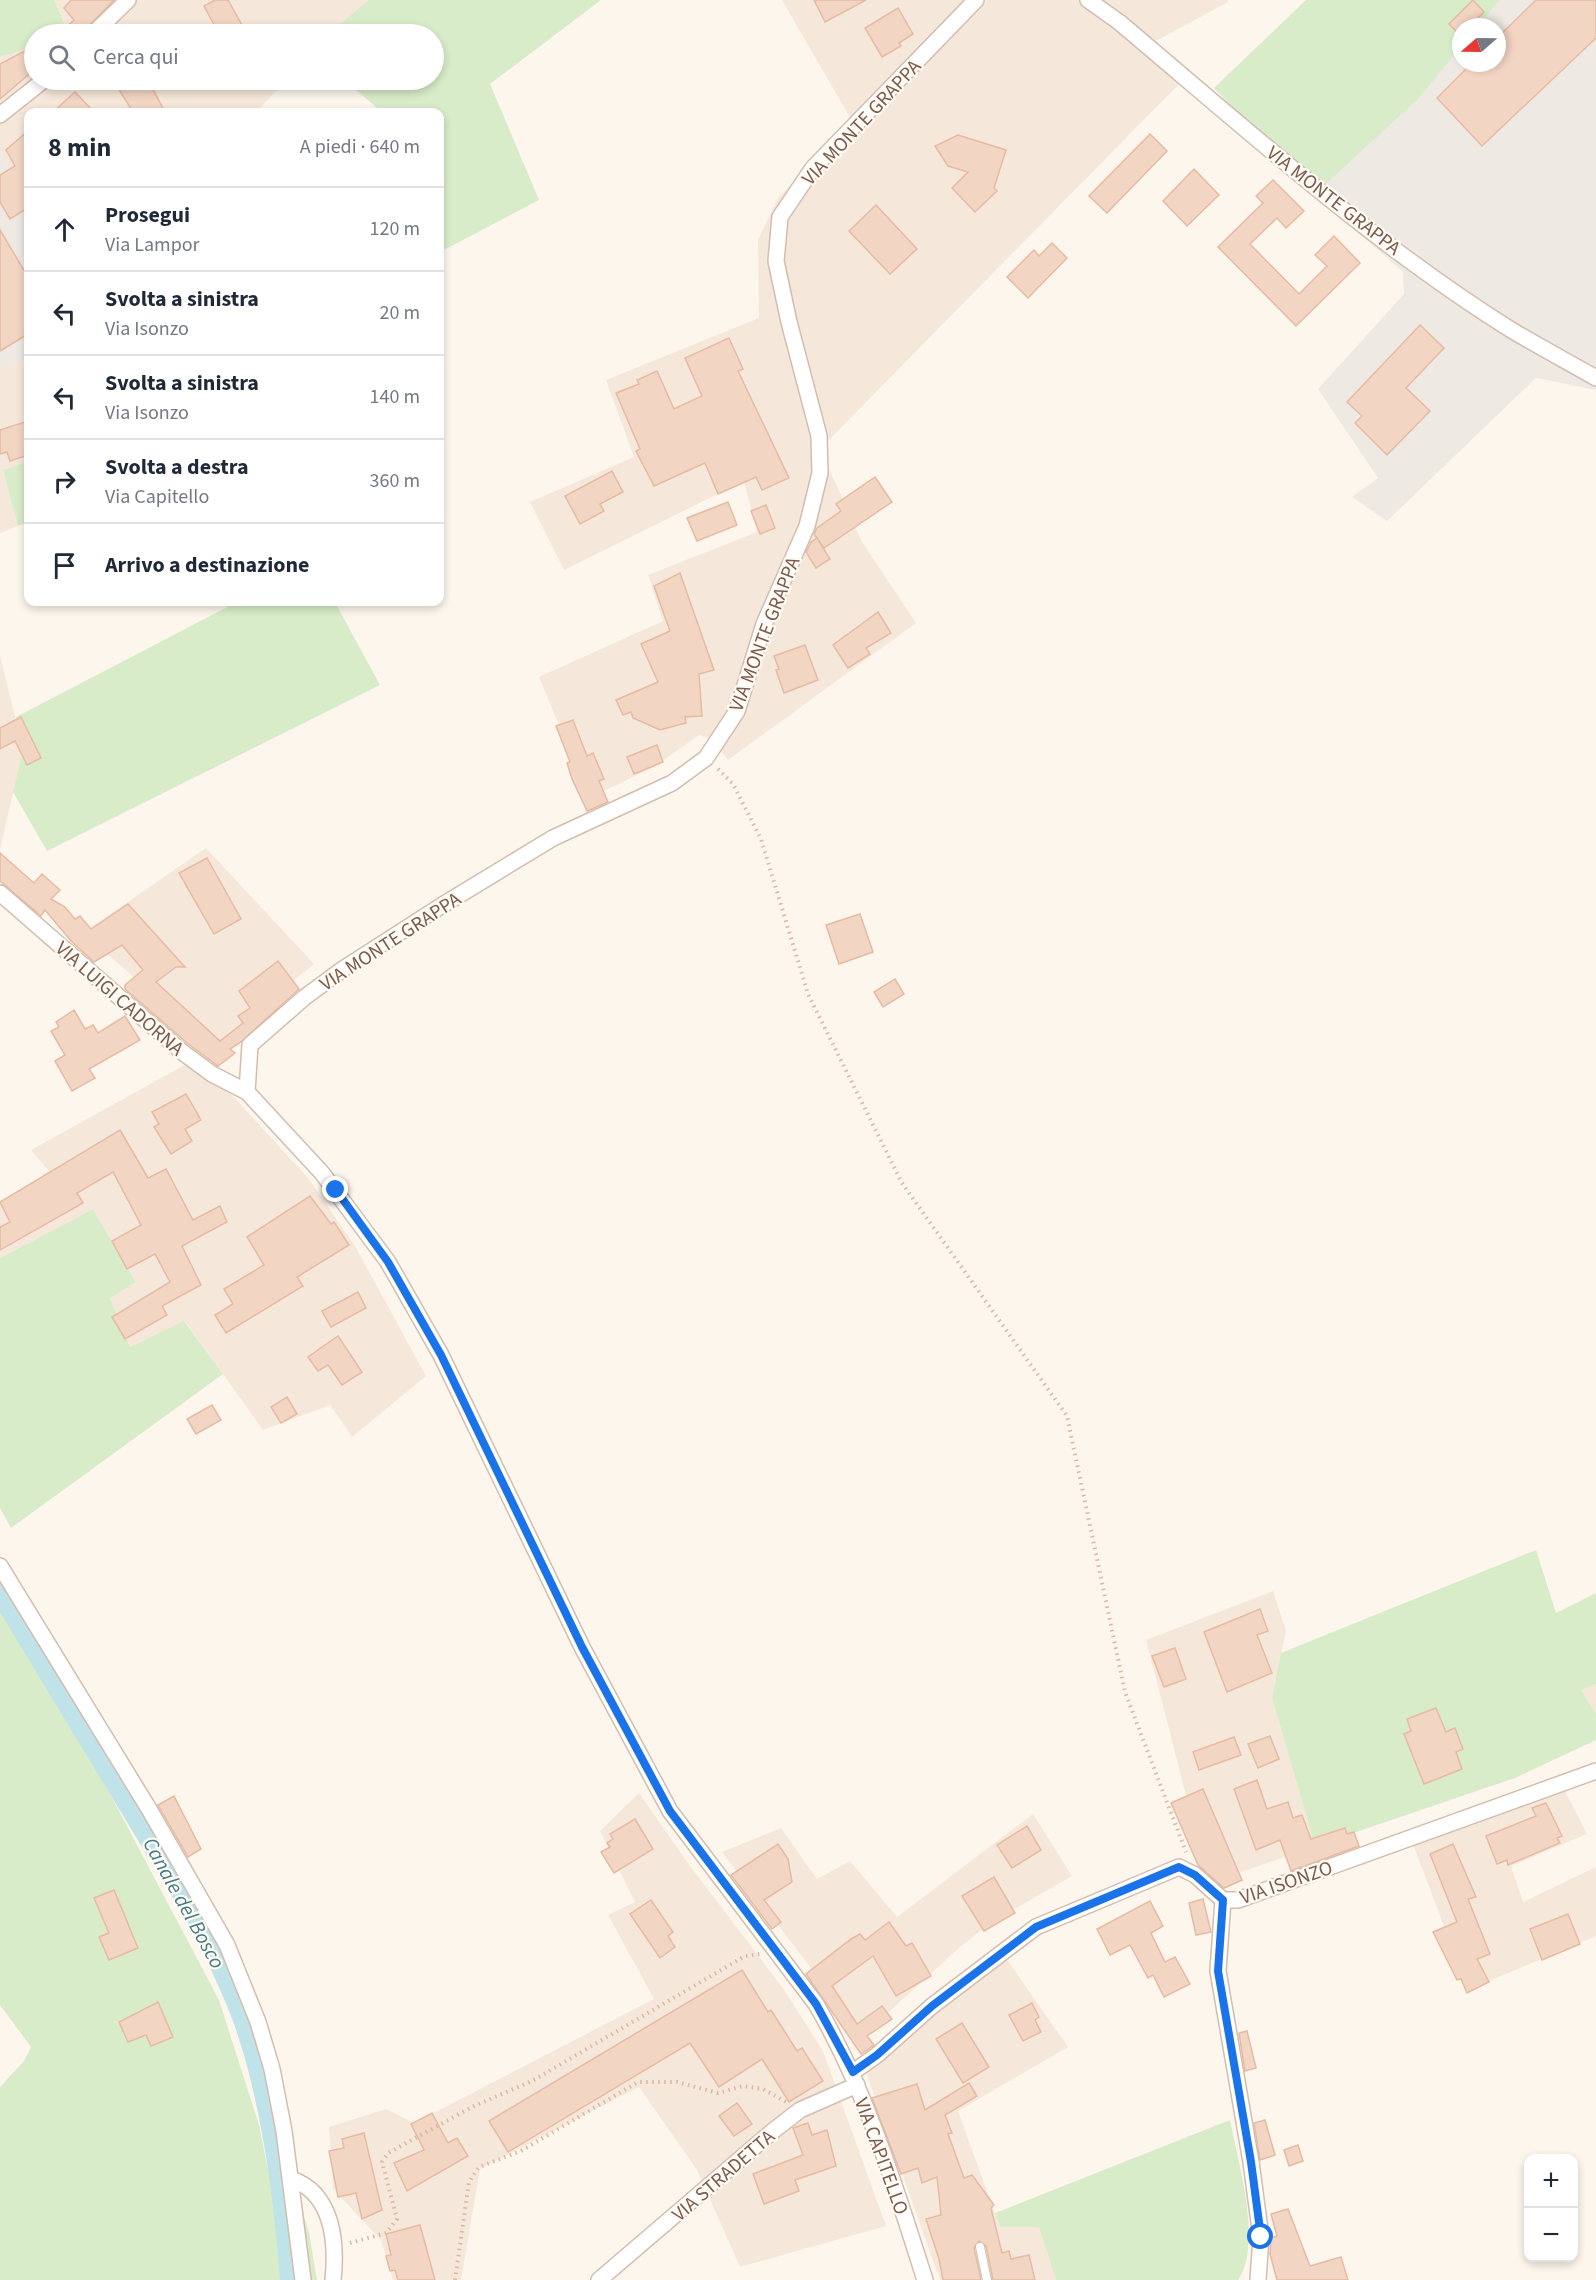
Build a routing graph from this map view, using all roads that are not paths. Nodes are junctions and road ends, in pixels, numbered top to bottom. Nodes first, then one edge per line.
1 (128, 0) edge
2 (976, 0) edge
3 (1088, 0) edge
4 (103, 24) edge
5 (31, 90) edge
6 (0, 115) edge
7 (1596, 378) edge
8 (0, 893) edge
9 (247, 1092) junction
10 (0, 1566) edge
11 (1596, 1771) edge
12 (1223, 1900) junction
13 (855, 2078) junction
14 (291, 2179) junction
15 (980, 2247) dead end
16 (303, 2280) edge
17 (333, 2280) edge
18 (599, 2280) edge
19 (925, 2280) edge
20 (987, 2280) edge
21 (1258, 2280) edge

1 - 4 street
2 - 9 street, VIA MONTE GRAPPA
3 - 7 street, VIA MONTE GRAPPA
5 - 6 street
8 - 9 street, VIA LUIGI CADORNA
9 - 13 street, VIA CAPITELLO
10 - 14 street
11 - 12 street, VIA ISONZO
12 - 13 street, VIA ISONZO
12 - 21 street
13 - 18 street, VIA STRADETTA
13 - 19 street, VIA CAPITELLO
14 - 16 street
14 - 17 street
15 - 20 lane

